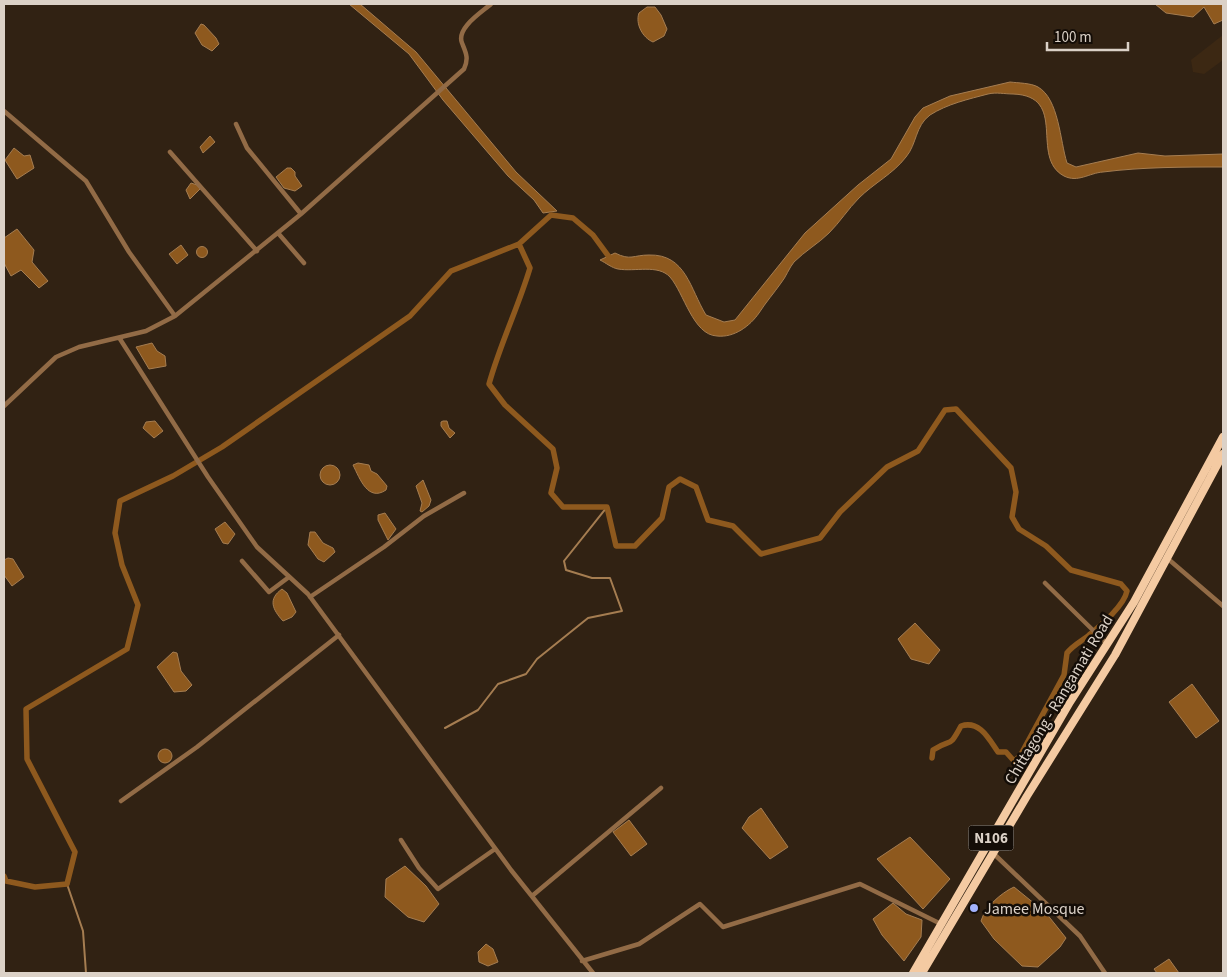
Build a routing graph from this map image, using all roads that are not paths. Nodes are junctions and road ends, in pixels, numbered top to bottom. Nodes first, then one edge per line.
1 (491, 4) edge
2 (4, 111) edge
3 (236, 124) dead end
4 (170, 152) dead end
5 (301, 214) junction
6 (278, 233) junction
7 (257, 251) junction
8 (304, 263) dead end
9 (175, 316) junction
10 (120, 339) junction
11 (4, 406) edge
12 (1223, 437) edge
13 (1223, 454) edge
14 (464, 493) dead end
15 (1182, 521) junction
16 (1168, 558) junction
17 (242, 561) dead end
18 (290, 577) junction
19 (1045, 583) dead end
20 (310, 597) junction
21 (1223, 606) edge
22 (339, 635) junction
23 (1105, 645) junction
24 (660, 788) dead end
25 (121, 801) dead end
26 (401, 840) dead end
27 (495, 849) junction
28 (993, 853) junction
29 (532, 896) junction
30 (941, 924) junction
31 (940, 935) junction
32 (582, 961) junction
33 (594, 973) edge
34 (913, 973) edge
35 (922, 973) edge
36 (1105, 973) edge

1 - 5 street
2 - 9 street
3 - 5 street
4 - 7 street
5 - 6 street
6 - 7 street
6 - 8 street
7 - 9 street
9 - 10 street
10 - 11 street
10 - 18 street
12 - 15 highway, Chittagong - Rangamati Road / N106
13 - 15 highway
14 - 20 street
15 - 16 highway
15 - 23 highway, Chittagong - Rangamati Road / N106
16 - 21 street
16 - 28 highway
17 - 18 street
18 - 20 street
19 - 23 street
20 - 22 street
22 - 25 street
22 - 27 street
23 - 30 highway, Chittagong - Rangamati Road / N106
24 - 29 street
26 - 27 street
27 - 29 street
28 - 31 highway
28 - 36 street
29 - 32 street
30 - 31 highway, Chittagong - Rangamati Road / N106
30 - 32 street
31 - 34 highway, Chittagong - Rangamati Road / N106
31 - 35 highway
32 - 33 street

